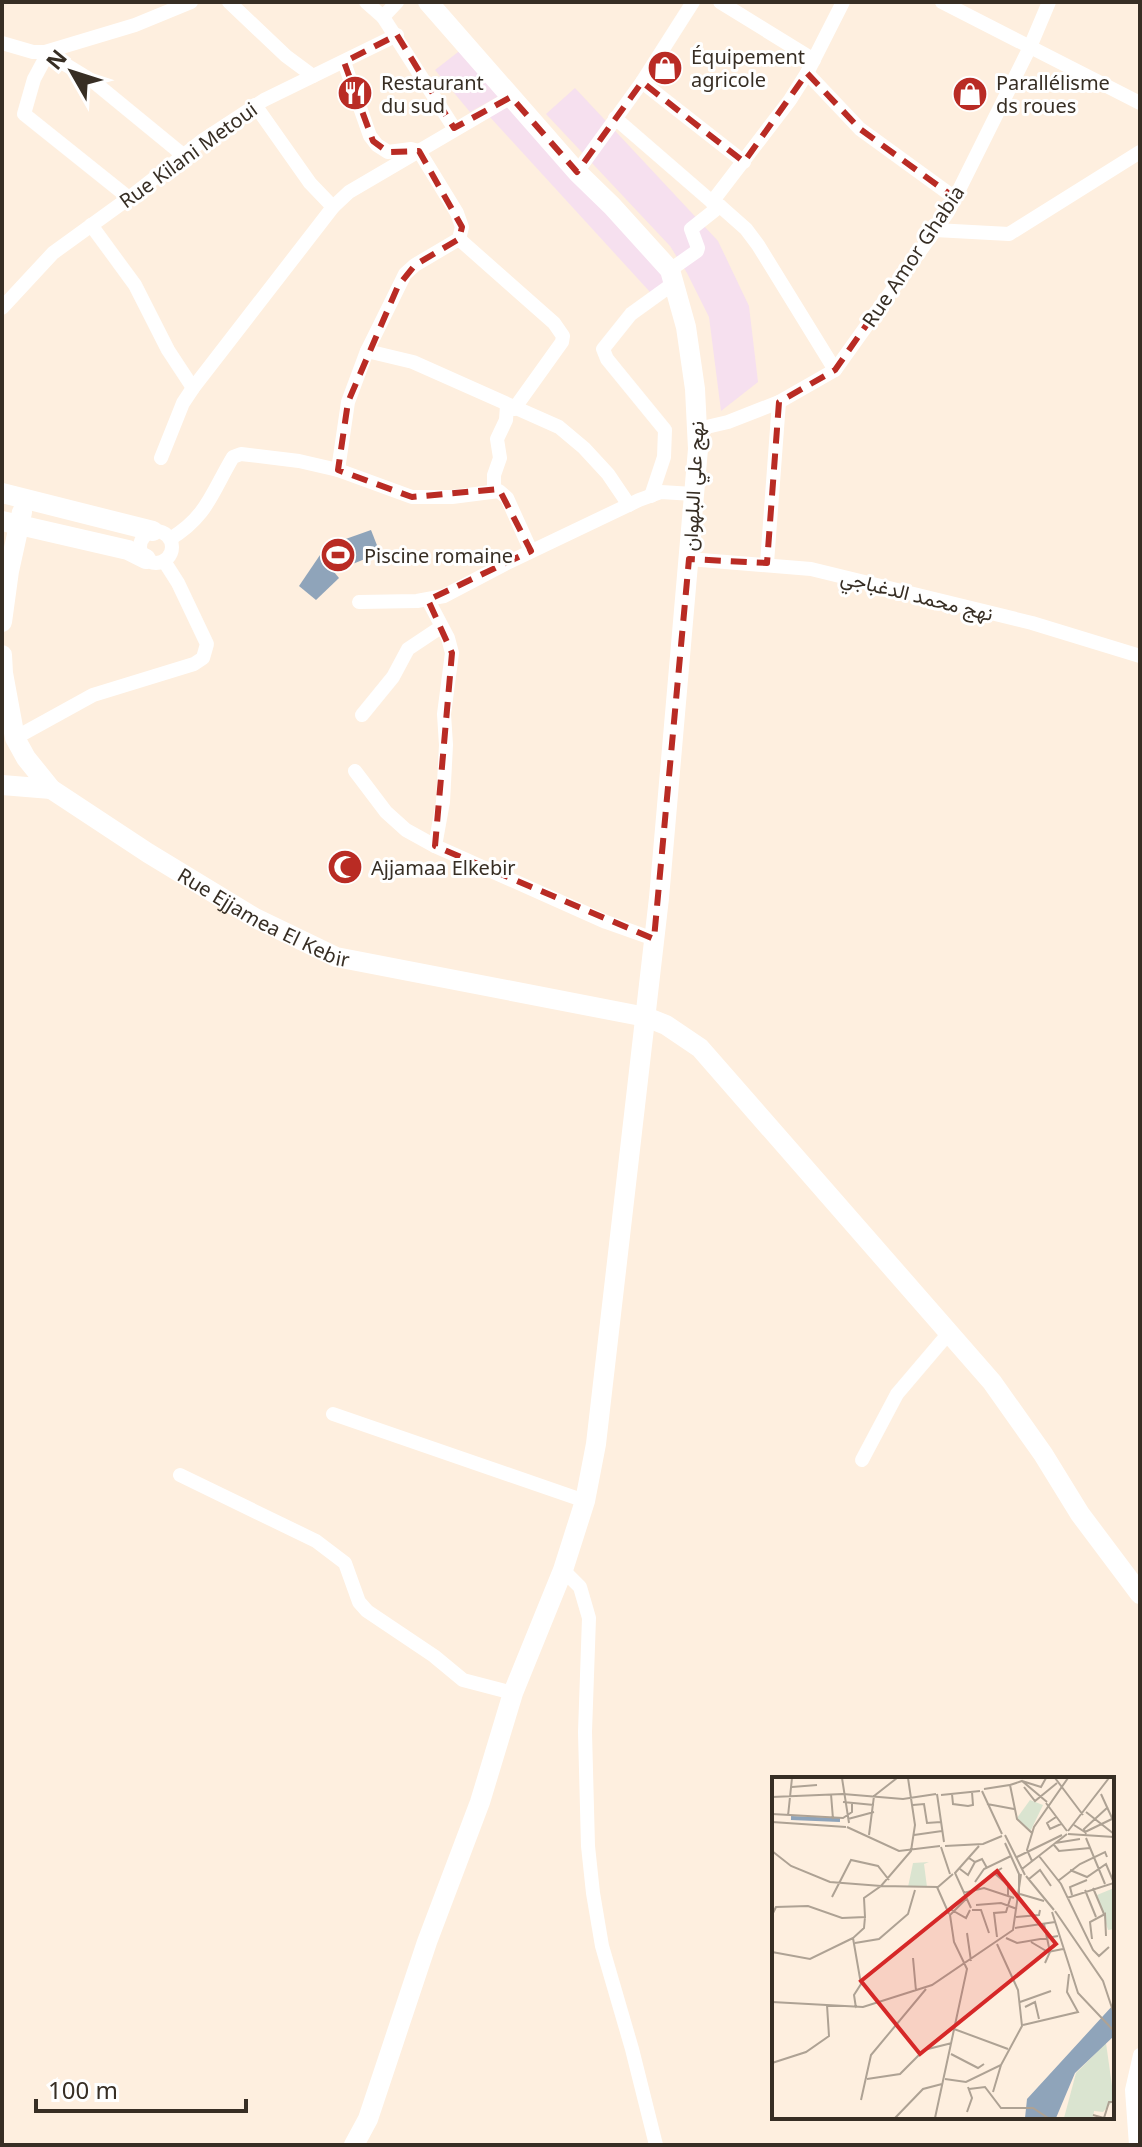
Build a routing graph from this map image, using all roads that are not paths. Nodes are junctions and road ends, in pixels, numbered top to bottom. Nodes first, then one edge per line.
1 (191, 2) edge
2 (229, 2) edge
3 (366, 2) edge
4 (397, 2) edge
5 (428, 2) edge
6 (693, 2) edge
7 (720, 2) edge
8 (843, 2) edge
9 (942, 2) edge
10 (1049, 2) edge
11 (383, 17) junction
12 (397, 35) junction
13 (2, 43) edge
14 (1030, 47) junction
15 (46, 52) junction
16 (344, 62) junction
17 (811, 67) junction
18 (313, 76) junction
19 (642, 82) junction
20 (511, 97) junction
21 (1140, 103) edge
22 (255, 105) junction
23 (615, 118) junction
24 (454, 128) junction
25 (419, 151) junction
26 (1140, 152) edge
27 (183, 155) junction
28 (744, 162) junction
29 (577, 172) junction
30 (129, 198) junction
31 (955, 198) junction
32 (716, 204) junction
33 (333, 207) junction
34 (91, 225) junction
35 (935, 230) junction
36 (459, 239) junction
37 (672, 276) junction
38 (2, 308) edge
39 (367, 351) junction
40 (835, 370) junction
41 (193, 388) junction
42 (779, 402) junction
43 (511, 407) junction
44 (698, 429) junction
45 (161, 458) dead end
46 (338, 470) junction
47 (494, 490) junction
48 (2, 493) edge
49 (693, 494) junction
50 (651, 496) junction
51 (25, 498) junction
52 (629, 505) junction
53 (10, 524) edge
54 (162, 535) junction
55 (531, 551) junction
56 (689, 559) junction
57 (155, 560) junction
58 (767, 563) junction
59 (428, 600) junction
60 (359, 602) dead end
61 (2, 622) edge
62 (441, 627) junction
63 (2, 655) edge
64 (1140, 656) edge
65 (362, 715) dead end
66 (9, 741) edge
67 (355, 771) dead end
68 (2, 785) edge
69 (51, 789) junction
70 (435, 846) junction
71 (654, 939) junction
72 (646, 1017) junction
73 (948, 1334) junction
74 (333, 1414) dead end
75 (862, 1460) dead end
76 (180, 1475) dead end
77 (585, 1501) junction
78 (563, 1570) junction
79 (1140, 1594) edge
80 (513, 1693) junction
81 (1140, 2055) edge
82 (354, 2145) edge
83 (656, 2145) edge
84 (1136, 2145) edge

1 - 15 street
2 - 18 street
3 - 11 street
4 - 11 street
5 - 20 street, نهج علي البلهوان
6 - 19 street
7 - 17 street
8 - 17 street
9 - 14 street
10 - 14 street, Rue Amor Ghabia
11 - 12 street
12 - 16 street, Rue Kilani Metoui
12 - 24 street
13 - 15 street
14 - 21 street
14 - 31 street, Rue Amor Ghabia
15 - 27 street
15 - 30 street
16 - 18 street, Rue Kilani Metoui
16 - 25 street
17 - 28 street
17 - 31 street
18 - 22 street, Rue Kilani Metoui
19 - 23 street
19 - 28 street
20 - 24 street
20 - 29 street, نهج علي البلهوان
22 - 27 street, Rue Kilani Metoui
22 - 33 street
23 - 29 street
23 - 32 street
24 - 25 street
25 - 33 street
25 - 36 street
26 - 35 street
27 - 30 street, Rue Kilani Metoui
28 - 32 street
29 - 37 street, نهج علي البلهوان
30 - 34 street, Rue Kilani Metoui
31 - 35 street, Rue Amor Ghabia
32 - 37 street
32 - 40 street
33 - 41 street
34 - 38 street, Rue Kilani Metoui
34 - 41 street
35 - 40 street, Rue Amor Ghabia
36 - 39 street
36 - 43 street
37 - 44 street, نهج علي البلهوان
37 - 50 street
39 - 43 street
39 - 46 street
40 - 42 street, Rue Amor Ghabia
41 - 45 street
42 - 44 street, Rue Amor Ghabia
42 - 58 street
43 - 47 street
43 - 52 street
44 - 49 street, نهج علي البلهوان
46 - 47 street
46 - 54 street
47 - 55 street
48 - 51 street
49 - 50 street
49 - 56 street, نهج علي البلهوان
50 - 52 street
51 - 53 street
51 - 54 street
52 - 55 street
53 - 57 street
53 - 61 street
54 - 57 street
54 - 57 street
55 - 59 street
56 - 58 street, نهج محمد الدغباجي
56 - 71 street, نهج علي البلهوان
57 - 66 street
58 - 64 street, نهج محمد الدغباجي
59 - 60 street
59 - 62 street
62 - 65 street
62 - 70 street
63 - 66 street, Rue Ejjamea El Kebir
66 - 69 street, Rue Ejjamea El Kebir
67 - 70 street
68 - 69 street
69 - 72 street, Rue Ejjamea El Kebir
70 - 71 street
71 - 72 street, نهج علي البلهوان
72 - 73 street, Rue Ejjamea El Kebir
72 - 77 street, نهج علي البلهوان
73 - 75 street
73 - 79 street, Rue Ejjamea El Kebir
74 - 77 street
76 - 80 street
77 - 78 street, نهج علي البلهوان
78 - 80 street, نهج علي البلهوان
78 - 83 street
80 - 82 street, نهج علي البلهوان
81 - 84 street

